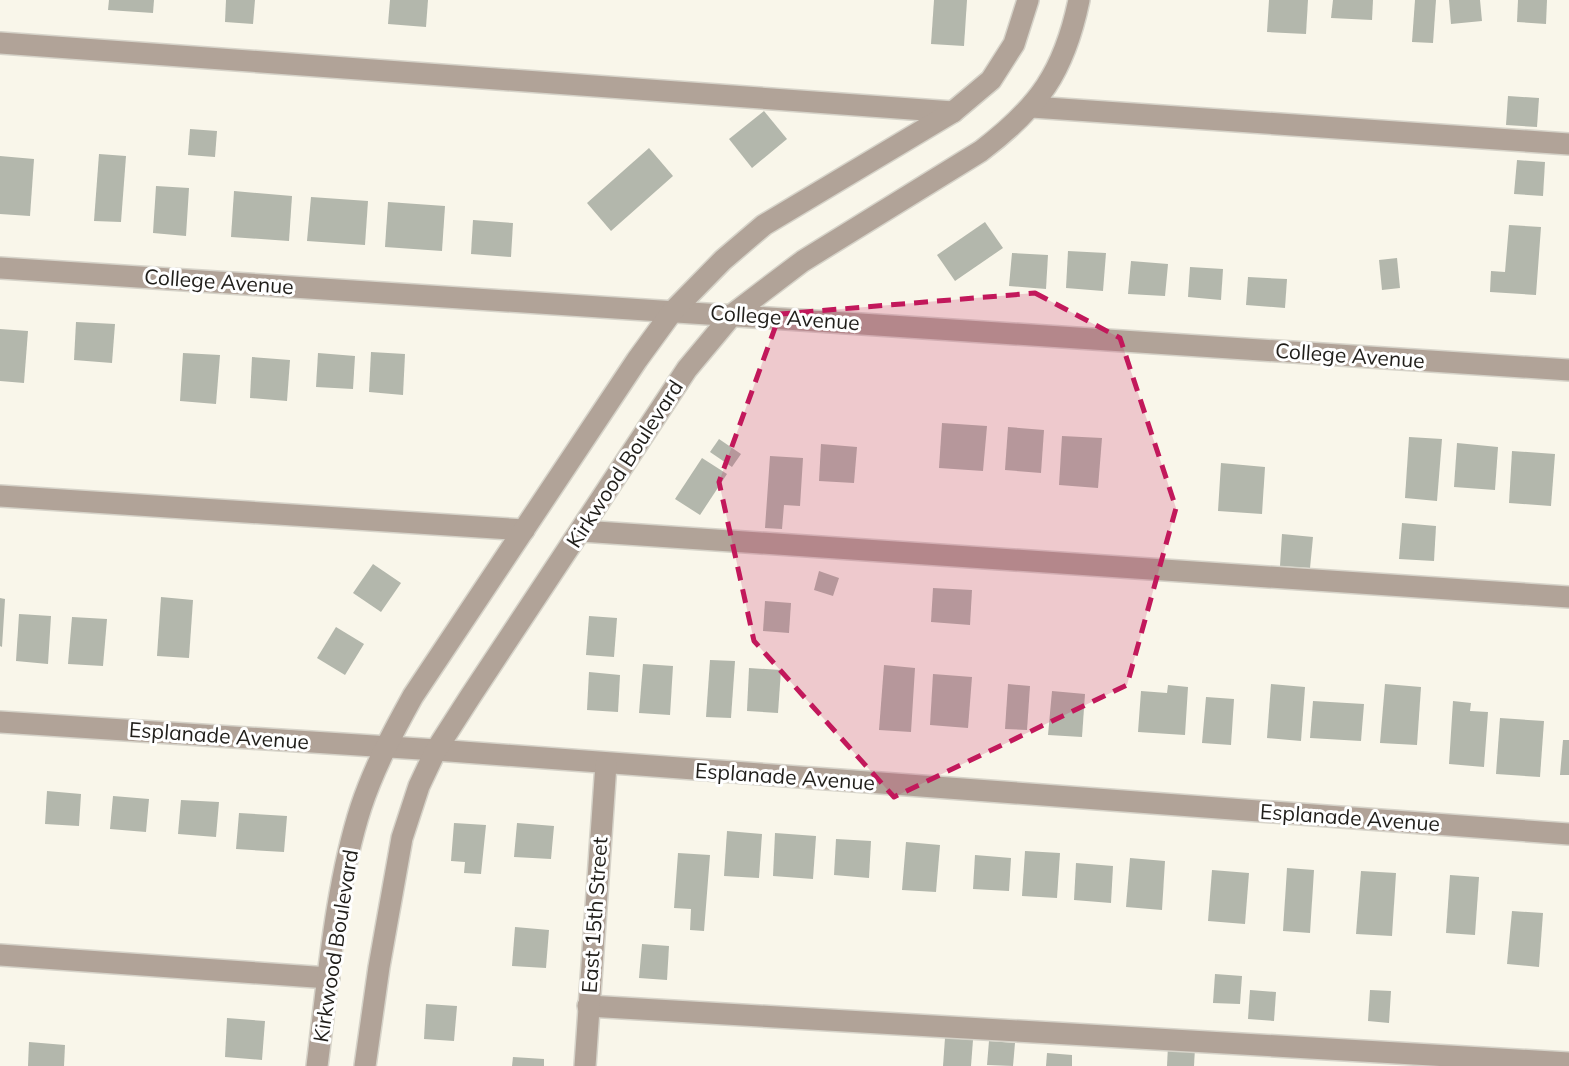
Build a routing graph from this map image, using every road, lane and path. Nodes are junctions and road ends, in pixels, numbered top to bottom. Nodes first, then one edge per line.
1 (1028, 0) edge
2 (1079, 0) edge
3 (0, 43) edge
4 (1032, 107) junction
5 (953, 112) junction
6 (1569, 144) edge
7 (0, 268) edge
8 (672, 312) junction
9 (733, 314) junction
10 (1569, 370) edge
11 (0, 496) edge
12 (524, 530) junction
13 (581, 531) junction
14 (1569, 597) edge
15 (0, 722) edge
16 (384, 747) junction
17 (436, 750) junction
18 (606, 764) junction
19 (1569, 834) edge
20 (0, 956) edge
21 (329, 978) junction
22 (588, 1006) junction
23 (1569, 1063) edge
24 (317, 1066) edge
25 (365, 1066) edge
26 (585, 1066) edge

1 - 5 street, Kirkwood Boulevard
2 - 4 street, Kirkwood Boulevard
3 - 5 street
4 - 6 street
4 - 9 street, Kirkwood Boulevard
5 - 8 street, Kirkwood Boulevard
7 - 8 street, College Avenue
8 - 9 street, College Avenue
8 - 12 street, Kirkwood Boulevard
9 - 10 street, College Avenue
9 - 13 street, Kirkwood Boulevard
11 - 12 street
12 - 16 street, Kirkwood Boulevard
13 - 14 street
13 - 17 street, Kirkwood Boulevard
15 - 16 street, Esplanade Avenue
16 - 17 street, Esplanade Avenue
16 - 21 street, Kirkwood Boulevard
17 - 18 street, Esplanade Avenue
17 - 25 street, Kirkwood Boulevard
18 - 19 street, Esplanade Avenue
18 - 22 street, East 15th Street
20 - 21 street
21 - 24 street, Kirkwood Boulevard
22 - 23 street
22 - 26 street, East 15th Street

